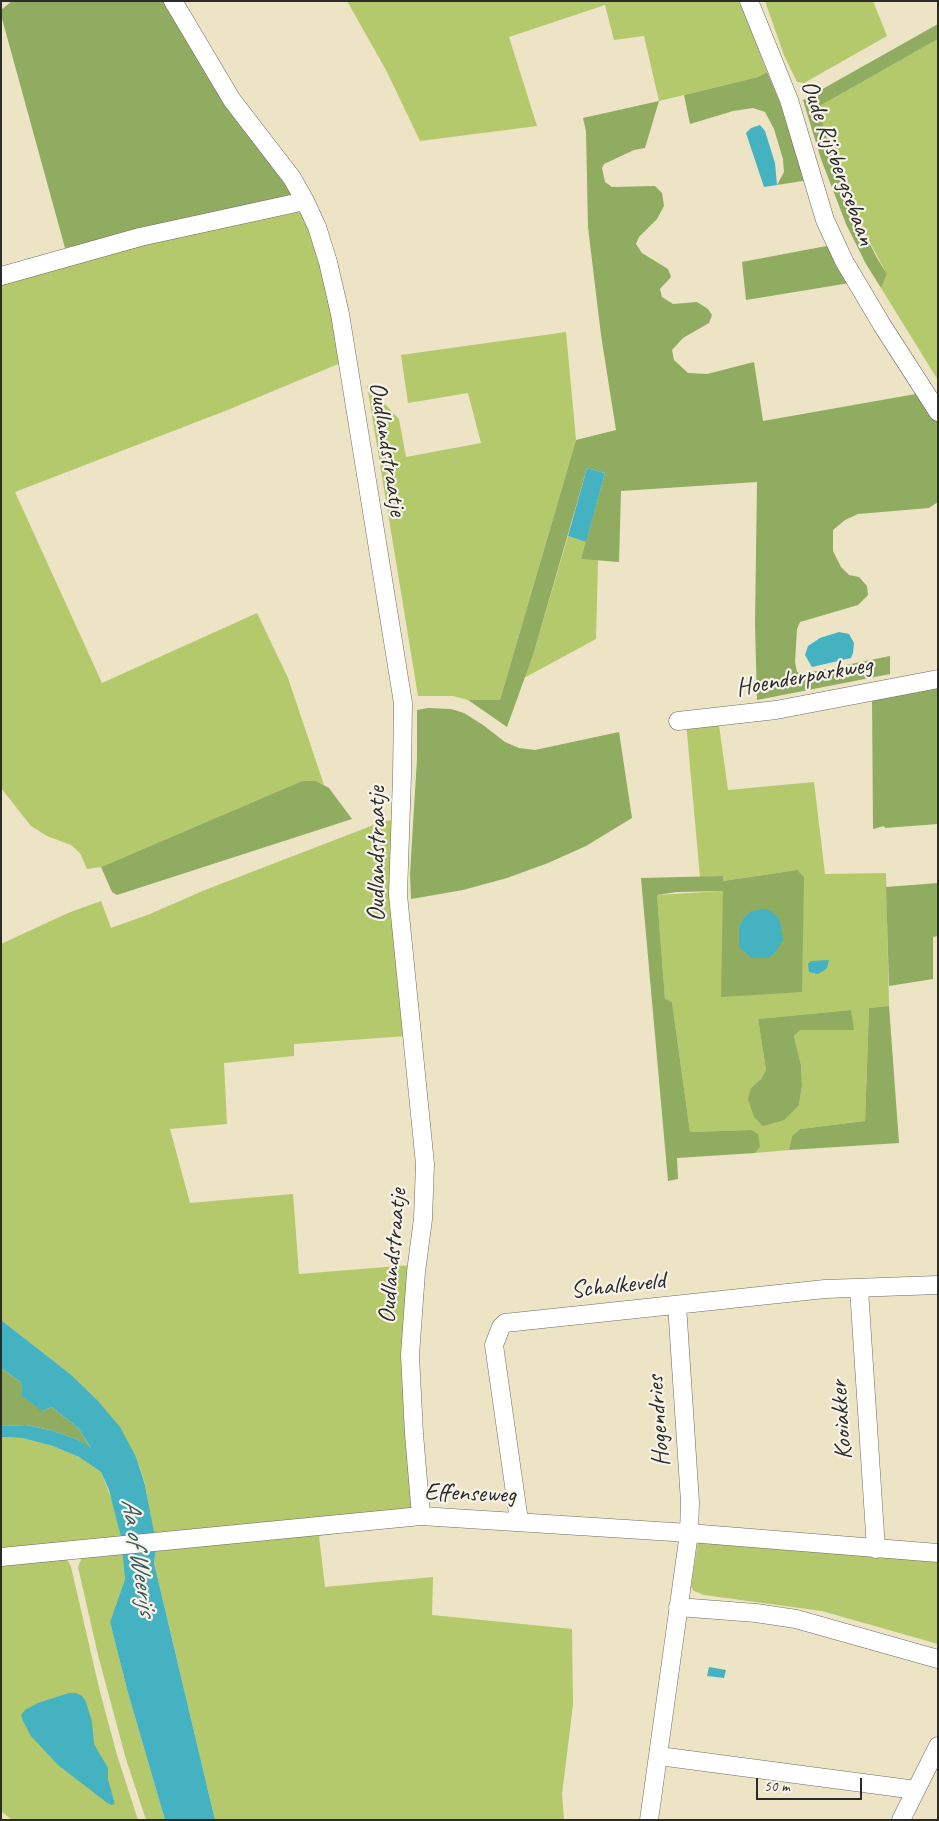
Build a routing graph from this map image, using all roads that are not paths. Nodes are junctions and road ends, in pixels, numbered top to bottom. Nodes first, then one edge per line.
1 (173, 1) edge
2 (748, 1) edge
3 (305, 201) junction
4 (1, 276) edge
5 (938, 412) edge
6 (938, 679) edge
7 (678, 722) dead end
8 (938, 1285) edge
9 (859, 1288) junction
10 (677, 1306) junction
11 (421, 1516) junction
12 (519, 1521) junction
13 (689, 1533) junction
14 (876, 1549) junction
15 (938, 1553) edge
16 (1, 1557) edge
17 (678, 1607) junction
18 (938, 1659) edge
19 (938, 1746) edge
20 (659, 1756) junction
21 (916, 1790) junction
22 (649, 1820) edge
23 (901, 1820) edge

1 - 3 street, Oudlandstraatje
2 - 5 street, Oude Rijsbergsebaan
3 - 4 street
3 - 11 street, Oudlandstraatje
6 - 7 street, Hoenderparkweg
8 - 9 street, Schalkeveld
9 - 10 street, Schalkeveld
9 - 14 street, Kooiakker
10 - 12 street, Schalkeveld
10 - 13 street, Hogendries
11 - 12 street, Effenseweg
11 - 16 street, Effenseweg
12 - 13 street, Effenseweg
13 - 14 street, Effenseweg
13 - 17 street, Hogendries
14 - 15 street, Effenseweg
17 - 18 street
17 - 20 street, Hogendries
19 - 21 street
20 - 21 street
20 - 22 street, Hogendries
21 - 23 street

